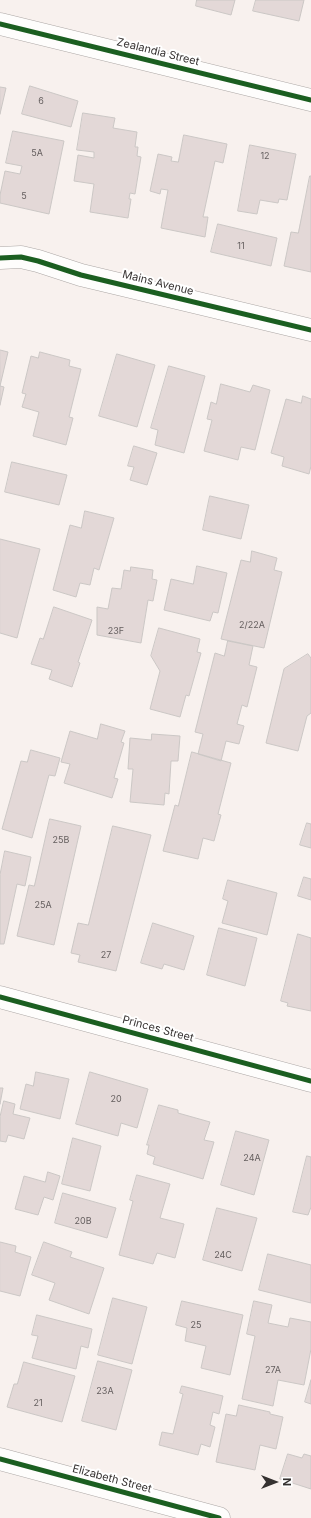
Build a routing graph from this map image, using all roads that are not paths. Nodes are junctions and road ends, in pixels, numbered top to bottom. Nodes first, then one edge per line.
1 (0, 24) edge
2 (311, 100) edge
3 (0, 258) edge
4 (311, 330) edge
5 (0, 997) edge
6 (311, 1081) edge
7 (0, 1459) edge
8 (218, 1518) edge

1 - 2 street, Zealandia Street
3 - 4 street, Mains Avenue
5 - 6 street, Princes Street
7 - 8 street, Elizabeth Street

